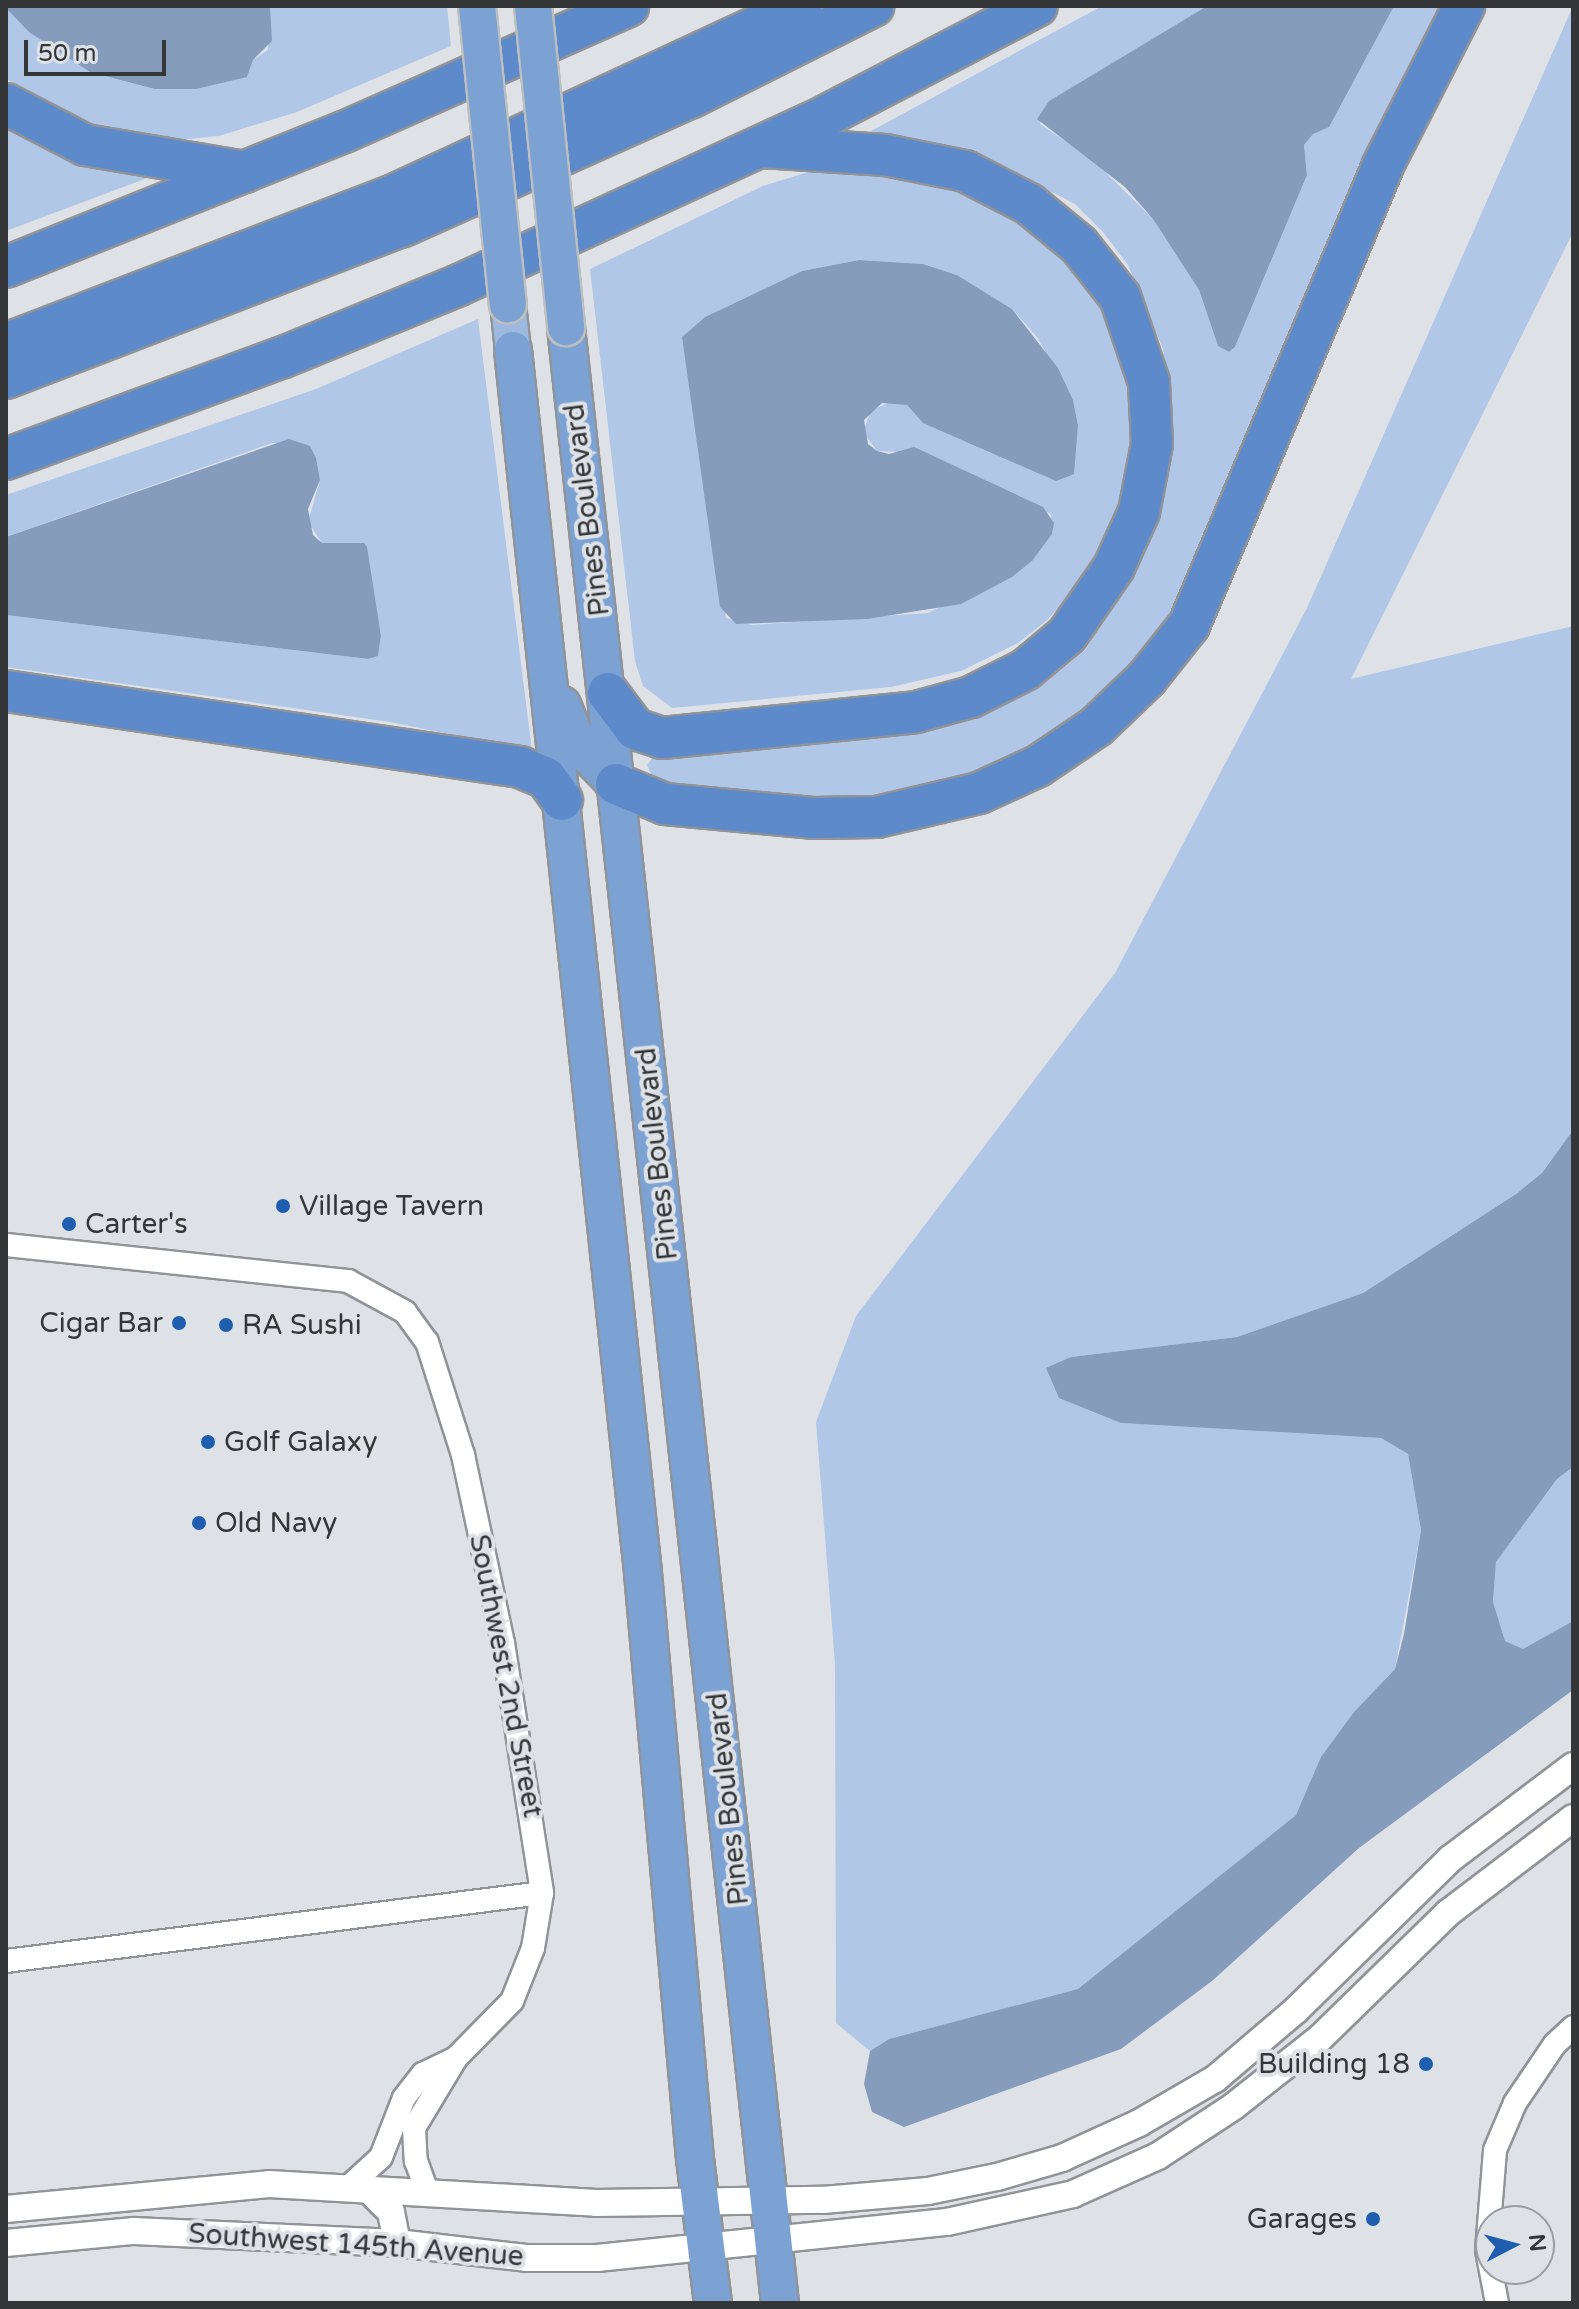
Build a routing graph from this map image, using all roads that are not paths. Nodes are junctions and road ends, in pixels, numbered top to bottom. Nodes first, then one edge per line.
1 (477, 6) edge
2 (533, 6) edge
3 (628, 6) edge
4 (801, 6) edge
5 (873, 6) edge
6 (1037, 6) edge
7 (1464, 6) edge
8 (6, 104) edge
9 (762, 147) junction
10 (245, 172) junction
11 (6, 267) edge
12 (508, 304) joint
13 (6, 344) edge
14 (513, 350) joint
15 (6, 378) edge
16 (6, 459) edge
17 (546, 668) junction
18 (6, 691) edge
19 (608, 693) junction
20 (616, 784) junction
21 (562, 800) junction
22 (6, 1245) edge
23 (1573, 1766) edge
24 (1573, 1818) edge
25 (542, 1893) junction
26 (6, 1961) edge
27 (1573, 2027) edge
28 (456, 2058) junction
29 (358, 2189) junction
30 (428, 2194) junction
31 (769, 2201) junction
32 (701, 2202) junction
33 (6, 2209) edge
34 (773, 2241) junction
35 (6, 2243) edge
36 (397, 2243) junction
37 (707, 2248) junction
38 (713, 2303) edge
39 (780, 2303) edge
40 (1497, 2303) edge

1 - 12 highway, Pines Boulevard, bridge
2 - 19 highway, Pines Boulevard, bridge
3 - 10 highway
4 - 13 highway
5 - 15 highway
6 - 9 highway
7 - 20 highway
8 - 10 highway
9 - 16 highway
9 - 19 highway
10 - 11 highway
12 - 14 main road, Pines Boulevard
14 - 17 highway, Pines Boulevard
17 - 20 highway
17 - 21 highway, Pines Boulevard
18 - 21 highway
19 - 20 highway, Pines Boulevard
20 - 31 highway, Pines Boulevard
21 - 32 highway, Pines Boulevard
22 - 25 street, Southwest 2nd Street
23 - 31 street, Southwest 145th Avenue
24 - 34 street, Southwest 145th Avenue
25 - 26 street
25 - 28 street, Southwest 2nd Street
27 - 40 street
28 - 29 street, Southwest 2nd Street
28 - 30 street, Southwest 2nd Street
29 - 30 street, Southwest 145th Avenue
29 - 33 street, Southwest 145th Avenue
29 - 36 street
30 - 32 street, Southwest 145th Avenue
31 - 32 street, Southwest 145th Avenue
31 - 34 highway, Pines Boulevard
32 - 37 highway, Pines Boulevard
34 - 37 street, Southwest 145th Avenue
34 - 39 highway, Pines Boulevard
35 - 36 street, Southwest 145th Avenue
36 - 37 street, Southwest 145th Avenue
37 - 38 highway, Pines Boulevard

